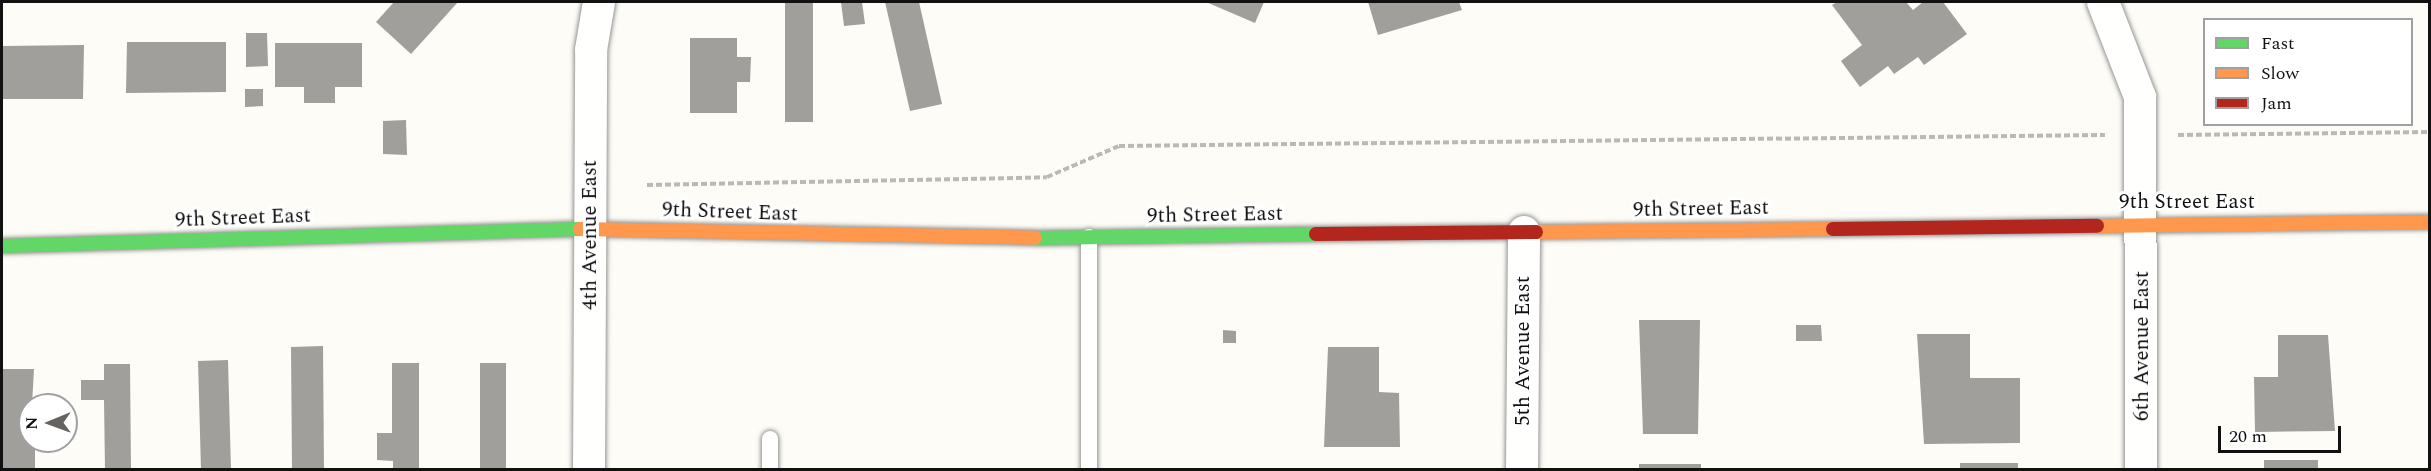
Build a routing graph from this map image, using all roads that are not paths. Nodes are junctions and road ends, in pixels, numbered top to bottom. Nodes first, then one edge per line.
1 (599, 2) edge
2 (2103, 2) edge
3 (2143, 222) junction
4 (2430, 222) edge
5 (591, 229) junction
6 (1524, 232) junction
7 (1089, 237) junction
8 (2, 246) edge
9 (770, 439) dead end
10 (589, 470) edge
11 (770, 470) edge
12 (1089, 470) edge
13 (1522, 470) edge
14 (2141, 470) edge

1 - 5 street, 4th Avenue East
2 - 3 street, 6th Avenue East
3 - 4 main road, 9th Street East
3 - 6 main road, 9th Street East
3 - 14 street, 6th Avenue East
5 - 7 main road, 9th Street East
5 - 8 main road, 9th Street East
5 - 10 street, 4th Avenue East
6 - 7 main road, 9th Street East
6 - 13 street, 5th Avenue East
7 - 12 lane
9 - 11 lane

